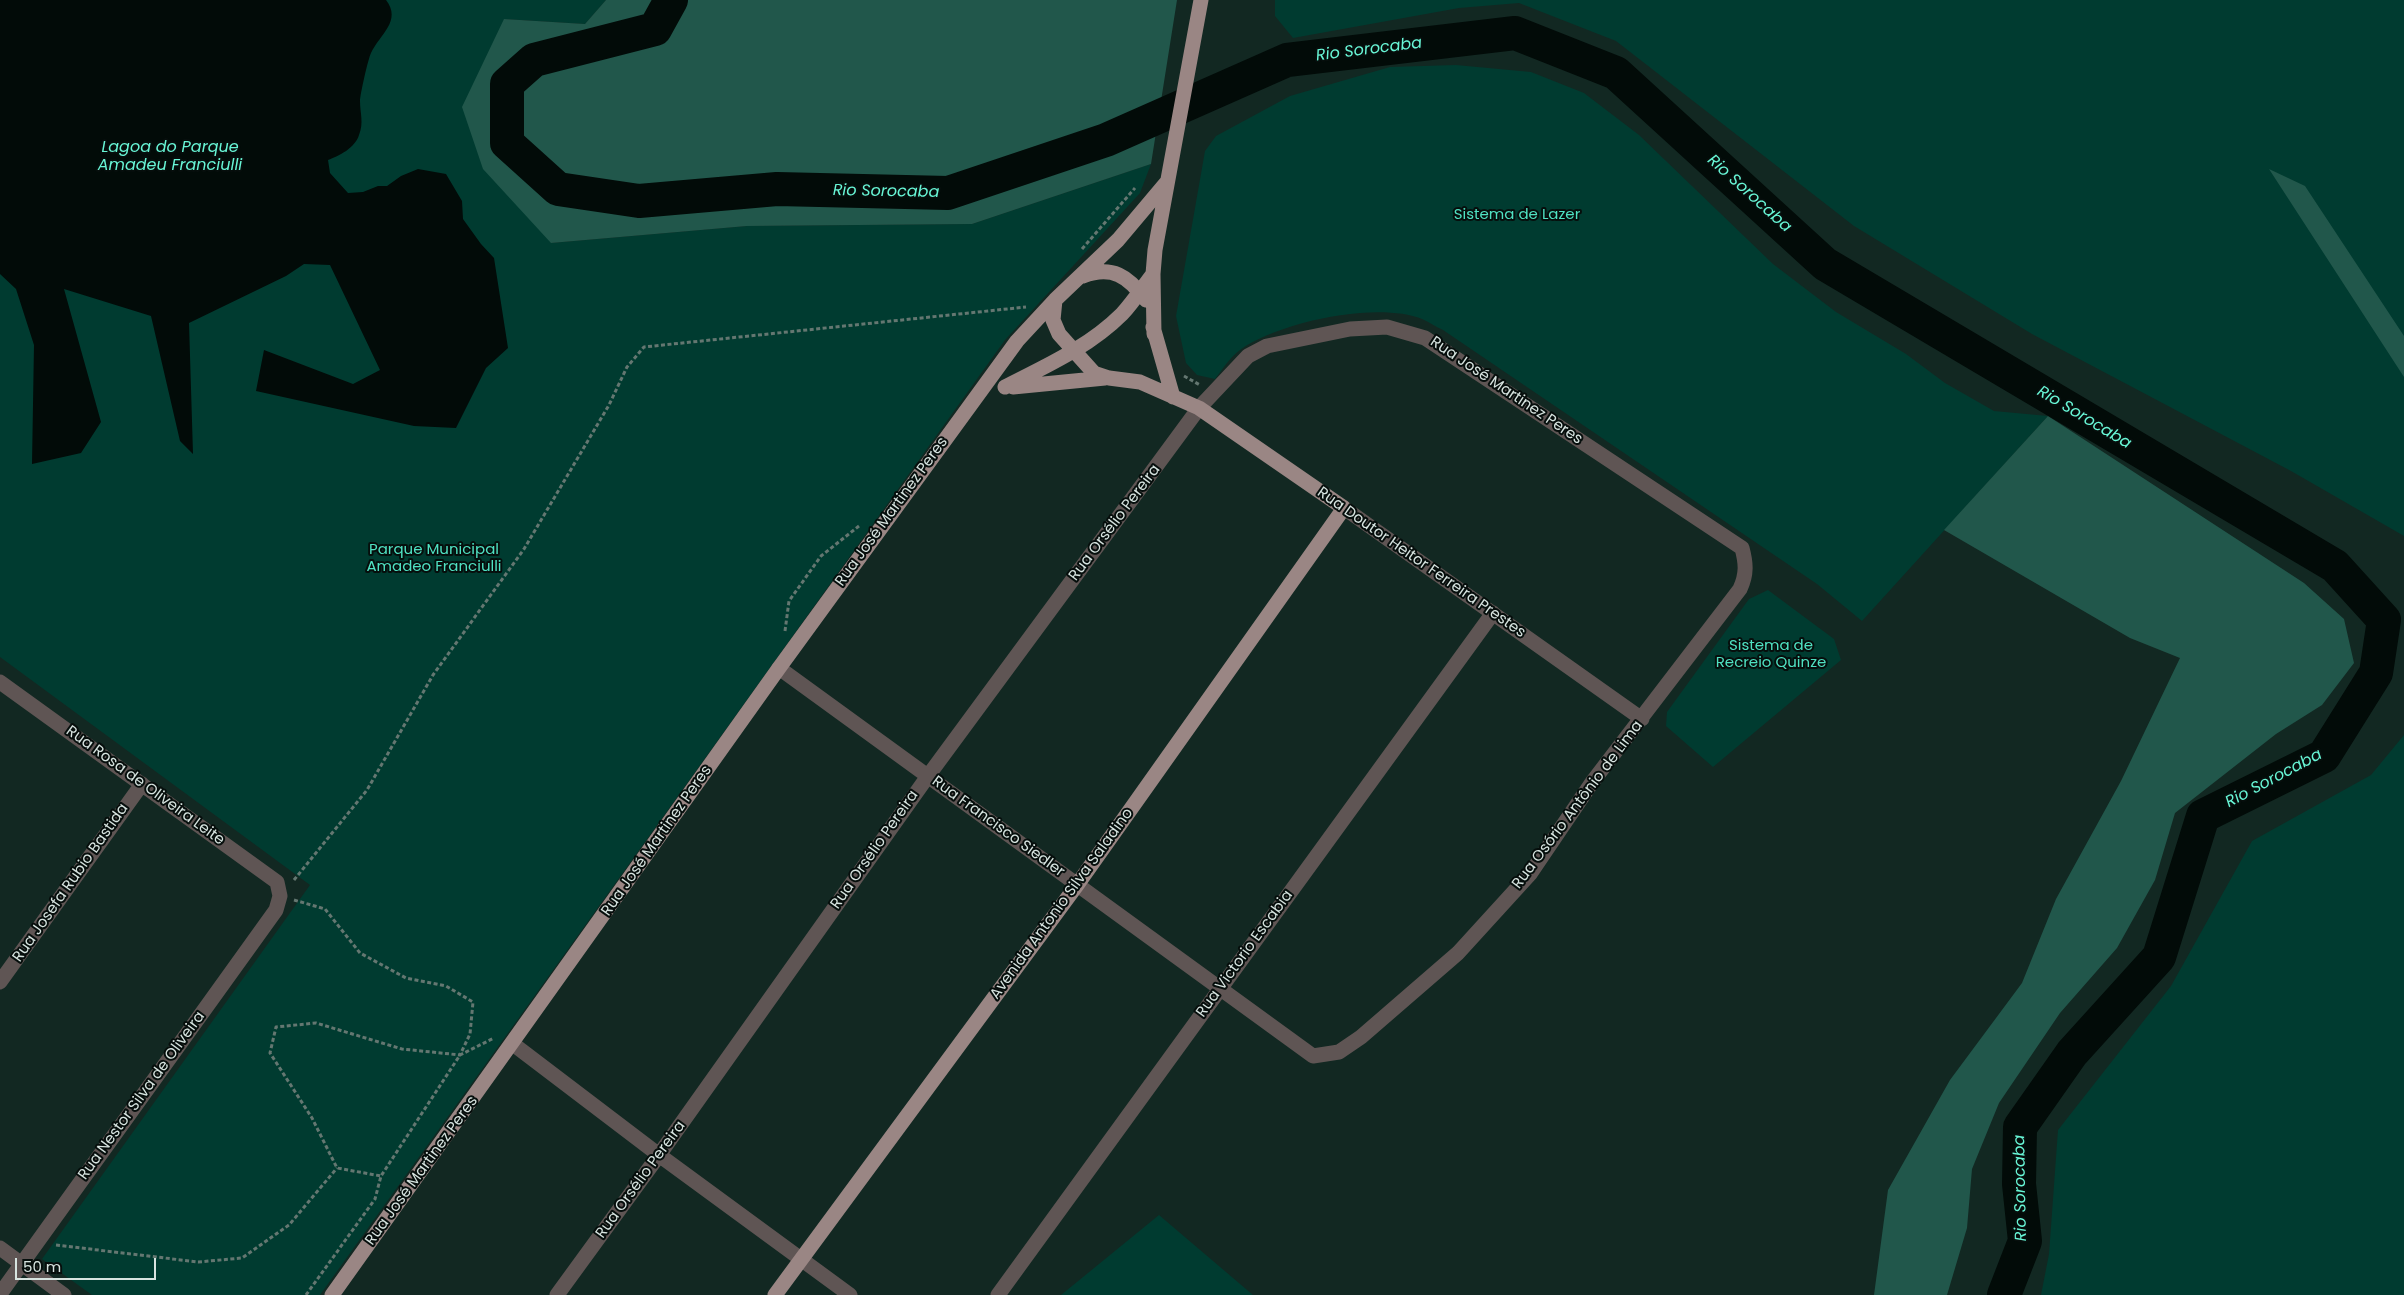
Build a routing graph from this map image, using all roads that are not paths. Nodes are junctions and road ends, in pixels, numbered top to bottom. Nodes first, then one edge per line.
1 (1201, 0) edge
2 (1167, 176) junction
3 (1153, 274) junction
4 (1080, 277) junction
5 (1140, 291) junction
6 (1055, 300) junction
7 (1154, 334) junction
8 (1073, 352) junction
9 (1108, 378) junction
10 (982, 387) junction
11 (1005, 388) junction
12 (1173, 397) junction
13 (1198, 408) junction
14 (1344, 508) junction
15 (1742, 548) joint
16 (1493, 613) junction
17 (779, 668) junction
18 (0, 682) edge
19 (1642, 719) junction
20 (928, 776) junction
21 (142, 784) junction
22 (1077, 885) junction
23 (280, 896) joint
24 (0, 982) edge
25 (1220, 989) junction
26 (513, 1044) junction
27 (1313, 1056) joint
28 (659, 1155) junction
29 (0, 1248) edge
30 (801, 1259) junction
31 (22, 1264) junction
32 (0, 1294) edge
33 (64, 1295) edge
34 (332, 1295) edge
35 (557, 1295) edge
36 (775, 1295) edge
37 (850, 1295) edge
38 (998, 1295) edge

1 - 2 main road
2 - 3 main road
2 - 4 main road, Rua José Martinez Peres
3 - 5 main road
3 - 7 main road
4 - 5 main road
4 - 6 main road, Rua José Martinez Peres
5 - 7 main road
5 - 8 main road
6 - 8 main road
6 - 10 main road, Rua José Martinez Peres
7 - 12 main road
8 - 9 main road
8 - 11 main road
9 - 11 main road
9 - 12 main road
10 - 11 main road
10 - 17 main road, Rua José Martinez Peres
12 - 13 main road
13 - 14 main road, Rua Doutor Heitor Ferreira Prestes
13 - 15 street, Rua José Martinez Peres
13 - 20 street, Rua Orsélio Pereira
14 - 16 street, Rua Doutor Heitor Ferreira Prestes
14 - 22 main road, Avenida Antonio Silva Saladino
15 - 19 street, Rua Osório Antônio de Lima
16 - 19 street, Rua Doutor Heitor Ferreira Prestes
16 - 25 street, Rua Victorio Escabia
17 - 20 street, Rua Francisco Siedler
17 - 26 main road, Rua José Martinez Peres
18 - 21 street, Rua Rosa de Oliveira Leite
19 - 27 street, Rua Osório Antônio de Lima
20 - 22 street, Rua Francisco Siedler
20 - 28 street, Rua Orsélio Pereira
21 - 23 street, Rua Rosa de Oliveira Leite
21 - 24 street, Rua Josefa Rubio Bastida
22 - 25 street, Rua Francisco Siedler
22 - 30 main road, Avenida Antonio Silva Saladino
23 - 31 street, Rua Nestor Silva de Oliveira
25 - 27 street, Rua Francisco Siedler
25 - 38 street, Rua Victorio Escabia
26 - 28 street
26 - 34 main road, Rua José Martinez Peres
28 - 30 street
28 - 35 street, Rua Orsélio Pereira
29 - 31 street
30 - 36 main road, Avenida Antonio Silva Saladino
30 - 37 street
31 - 32 street, Rua Nestor Silva de Oliveira
31 - 33 street

